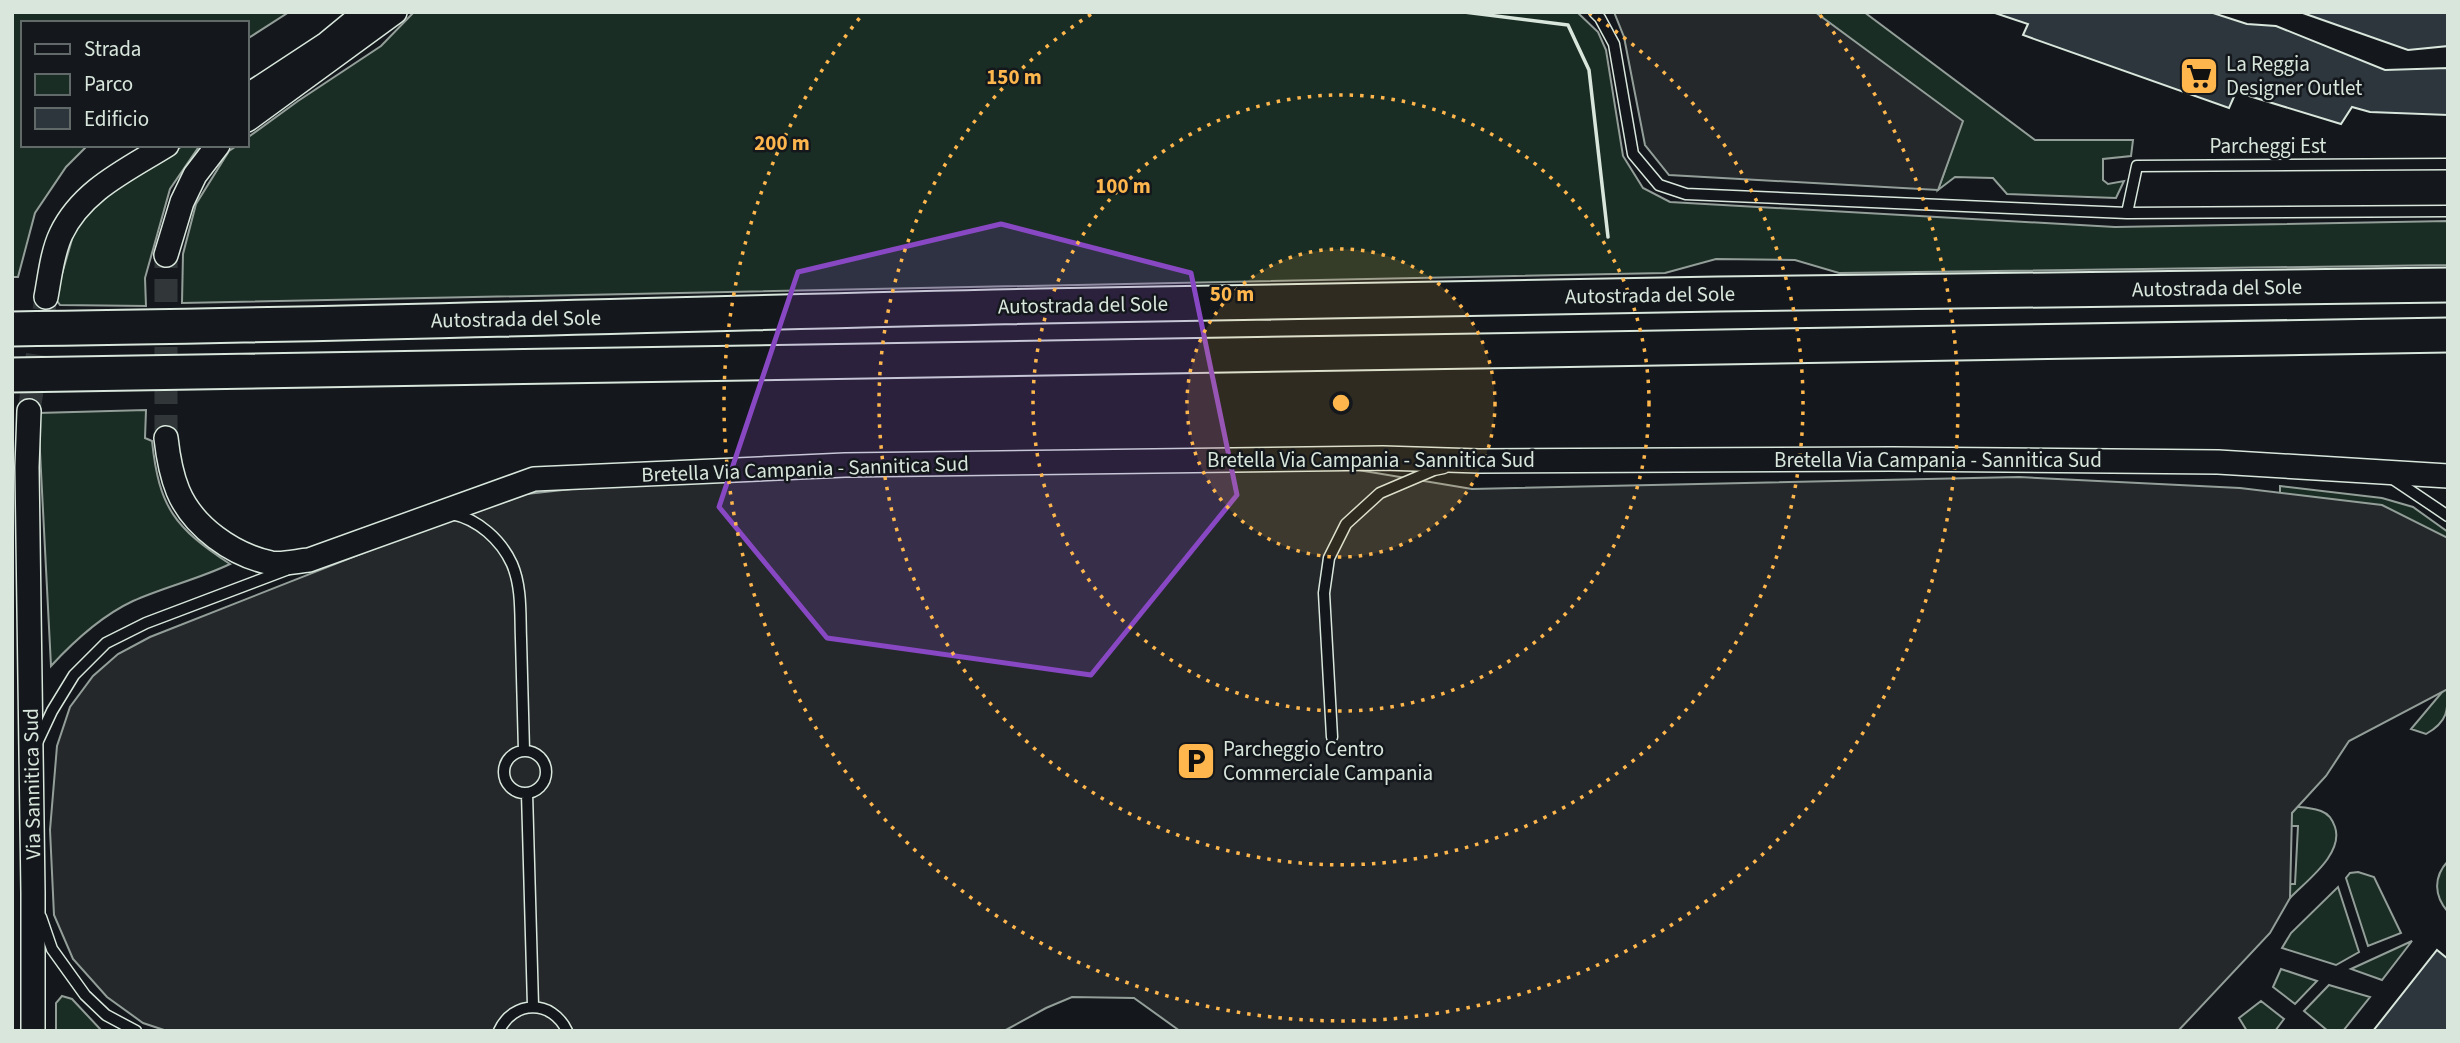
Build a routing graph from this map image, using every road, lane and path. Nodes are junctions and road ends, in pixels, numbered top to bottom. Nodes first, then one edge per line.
1 (365, 12) edge
2 (395, 12) edge
3 (1594, 12) edge
4 (248, 95) edge
5 (248, 119) edge
6 (164, 147) edge
7 (216, 147) edge
8 (2448, 164) edge
9 (2448, 211) edge
10 (2127, 213) junction
11 (166, 255) tunnel mouth
12 (2448, 285) edge
13 (46, 297) tunnel mouth
14 (12, 329) edge
15 (2448, 335) edge
16 (12, 375) edge
17 (29, 411) tunnel mouth
18 (166, 438) tunnel mouth
19 (1479, 461) junction
20 (2384, 472) junction
21 (2448, 476) edge
22 (441, 512) junction
23 (2448, 516) edge
24 (309, 560) junction
25 (1332, 737) dead end
26 (524, 751) junction
27 (32, 753) junction
28 (527, 793) junction
29 (33, 893) junction
30 (533, 1006) junction
31 (33, 1031) edge
32 (136, 1031) edge
33 (499, 1031) edge
34 (567, 1031) edge

1 - 4 street
2 - 5 street
3 - 10 lane
6 - 13 street
7 - 11 street
8 - 10 lane, Parcheggi Est
9 - 10 lane
12 - 14 highway, Autostrada del Sole
15 - 16 highway
17 - 27 street, Via Sannitica Sud
18 - 24 street
19 - 20 street, Bretella Via Campania - Sannitica Sud
19 - 22 street, Bretella Via Campania - Sannitica Sud
19 - 25 lane
20 - 21 street, Bretella Via Campania - Sannitica Sud
20 - 23 lane
22 - 24 street, Bretella Via Campania - Sannitica Sud
22 - 26 lane
24 - 27 lane
26 - 28 lane
26 - 28 lane
27 - 29 street, Via Sannitica Sud
28 - 30 lane
29 - 31 street, Via Sannitica Sud
29 - 32 lane
30 - 33 lane
30 - 34 lane

